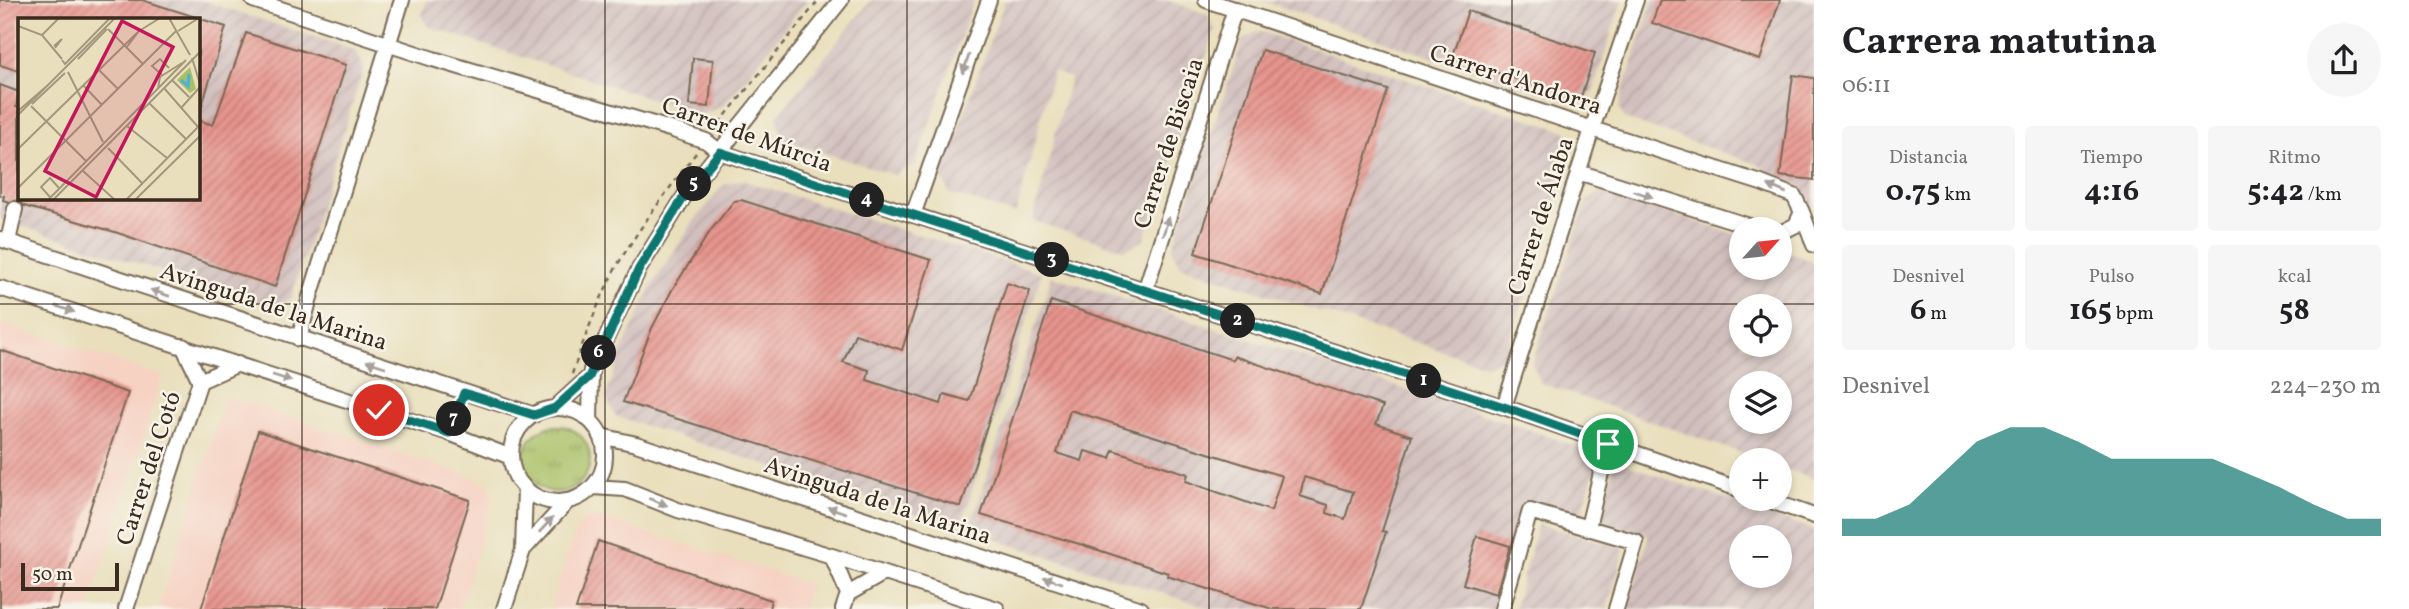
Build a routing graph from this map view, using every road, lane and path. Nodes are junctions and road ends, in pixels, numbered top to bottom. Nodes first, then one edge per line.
1 (253, 0) edge
2 (402, 0) edge
3 (841, 0) edge
4 (989, 0) edge
5 (1206, 0) edge
6 (1636, 0) edge
7 (1235, 9) junction
8 (388, 44) junction
9 (1592, 129) junction
10 (720, 152) junction
11 (1578, 172) junction
12 (15, 209) dead end
13 (1802, 212) junction
14 (913, 215) junction
15 (1729, 220) edge
16 (1792, 227) edge
17 (4, 241) edge
18 (1814, 246) edge
19 (0, 288) edge
20 (1145, 291) junction
21 (299, 339) junction
22 (183, 346) junction
23 (238, 364) junction
24 (589, 377) junction
25 (200, 381) junction
26 (464, 393) junction
27 (1504, 407) junction
28 (555, 408) junction
29 (534, 415) junction
30 (590, 421) junction
31 (449, 433) junction
32 (601, 436) junction
33 (1608, 444) junction
34 (511, 457) junction
35 (1729, 486) edge
36 (593, 487) junction
37 (526, 489) junction
38 (568, 501) junction
39 (1792, 508) edge
40 (1814, 516) edge
41 (1588, 527) junction
42 (523, 550) junction
43 (832, 556) junction
44 (884, 573) junction
45 (848, 594) junction
46 (126, 609) edge
47 (505, 609) edge
48 (843, 609) edge
49 (997, 609) edge
50 (1141, 609) edge
51 (1502, 609) edge
52 (1616, 609) edge

1 - 8 street, Carrer de Múrcia
2 - 8 street
3 - 10 street
4 -> 14 street
5 - 7 street, Carrer d'Andorra
6 - 9 street, Carrer de Álaba
7 - 9 street, Carrer d'Andorra
20 -> 7 street, Carrer de Biscaia
8 - 10 street, Carrer de Múrcia
8 - 21 street
9 - 11 street, Carrer de Álaba
13 -> 9 street, Carrer d'Andorra
10 - 14 street, Carrer de Múrcia
10 - 24 street
11 -> 15 street
11 - 27 street, Carrer de Álaba
12 - 17 street
13 - 16 street
13 - 18 street, Carrer d'Andorra
14 - 20 street, Carrer de Múrcia
21 -> 17 street, Avinguda de la Marina
19 -> 22 street
20 - 27 street, Carrer de Múrcia
26 -> 21 street, Avinguda de la Marina
22 - 23 street
22 - 25 street, Carrer del Cotó
23 - 25 street, Carrer del Cotó
23 -> 31 street
24 - 28 street
24 - 30 street
25 - 46 street, Carrer del Cotó
26 - 29 street, Avinguda de la Marina
26 - 31 path
27 - 33 street, Carrer de Múrcia
28 - 29 street
28 - 30 street
29 - 34 street
30 - 32 street
31 - 34 street
32 - 36 street
50 -> 32 street, Avinguda de la Marina
33 - 35 street, Carrer de Múrcia
33 - 41 street
34 - 37 street
36 - 38 street
36 -> 43 street
37 - 38 street
37 - 42 street
42 -> 38 street
39 - 40 street
41 - 51 street
41 - 52 street
42 - 47 street
43 - 44 street
43 - 45 street
44 - 45 street
44 - 49 street
45 - 48 street

